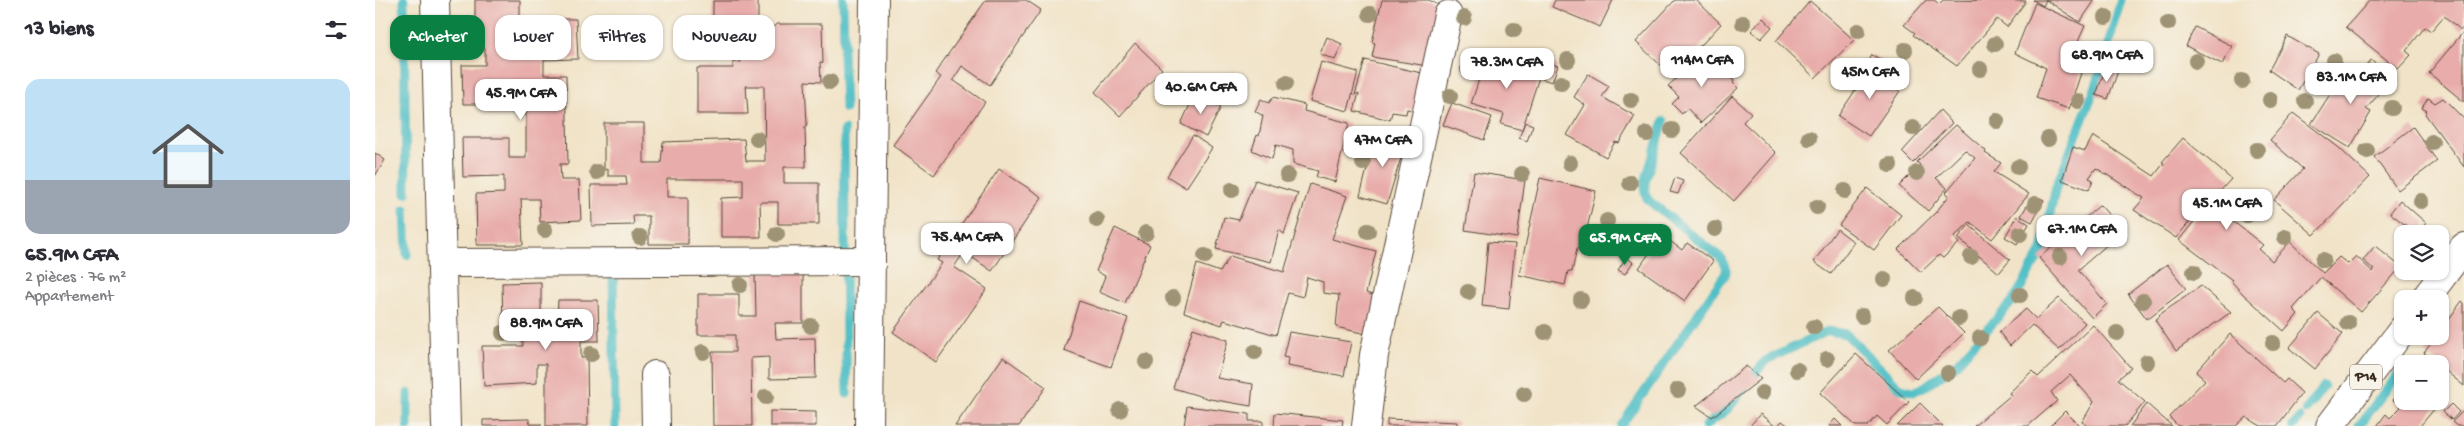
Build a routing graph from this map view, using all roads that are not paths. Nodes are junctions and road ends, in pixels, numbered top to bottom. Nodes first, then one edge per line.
1 (435, 0) edge
2 (875, 0) edge
3 (1448, 14) dead end
4 (2464, 247) edge
5 (871, 262) junction
6 (442, 263) junction
7 (2432, 290) edge
8 (2394, 341) edge
9 (655, 375) dead end
10 (446, 426) edge
11 (655, 426) edge
12 (869, 426) edge
13 (1367, 426) edge
14 (2329, 426) edge

1 - 6 street
2 - 5 street
3 - 13 street
4 - 7 street
5 - 6 street
5 - 12 street
6 - 10 street
8 - 14 street, P14
9 - 11 street

